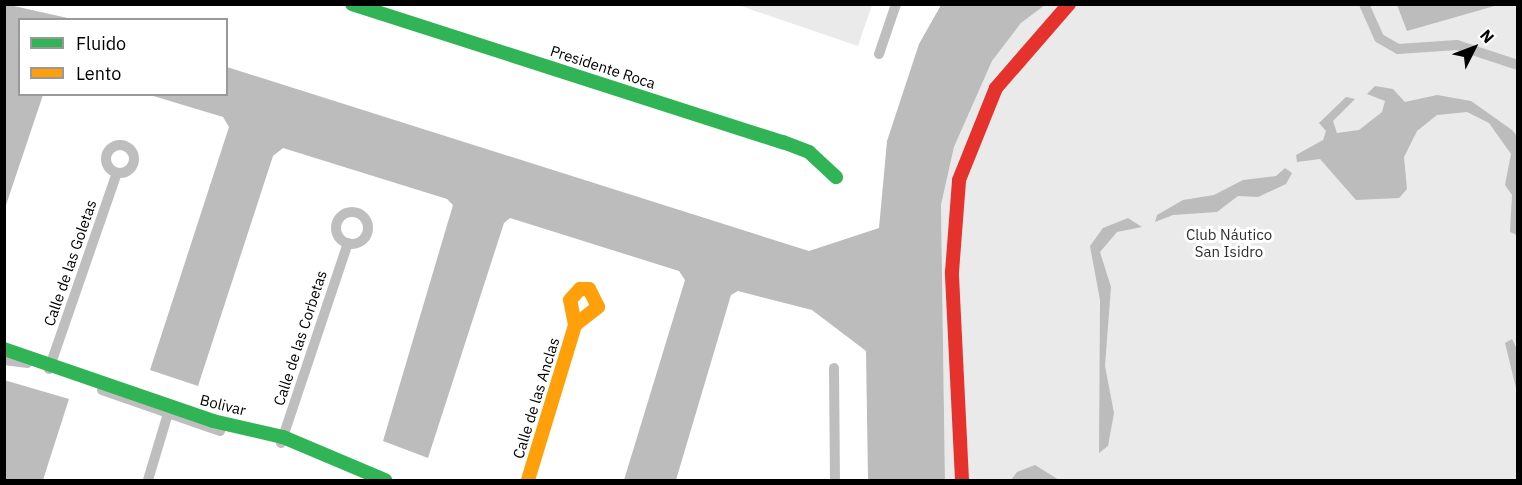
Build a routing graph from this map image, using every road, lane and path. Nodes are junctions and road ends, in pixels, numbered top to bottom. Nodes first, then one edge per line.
1 (352, 4) edge
2 (896, 4) edge
3 (1069, 4) edge
4 (1364, 4) edge
5 (879, 54) dead end
6 (1518, 64) edge
7 (117, 173) dead end
8 (836, 177) dead end
9 (348, 243) dead end
10 (572, 310) junction
11 (589, 316) junction
12 (576, 325) junction
13 (4, 349) edge
14 (4, 360) edge
15 (50, 368) junction
16 (834, 368) dead end
17 (169, 411) junction
18 (282, 440) junction
19 (148, 480) edge
20 (366, 480) edge
21 (385, 480) edge
22 (528, 480) edge
23 (835, 480) edge
24 (962, 480) edge

1 - 8 street, Presidente Roca
2 - 5 street
3 - 24 street
4 - 6 street
7 - 15 street, Calle de las Goletas
9 - 18 street, Calle de las Corbetas
10 - 11 street
10 - 11 street
10 - 12 street, Calle de las Anclas
11 - 12 street, Calle de las Anclas
12 - 22 street, Calle de las Anclas
13 - 15 street, Bolivar
14 - 15 street, Bolivar
15 - 17 street, Bolivar
16 - 23 street
17 - 18 street, Bolivar
17 - 19 street
18 - 20 street, Bolivar
18 - 21 street, Bolivar

